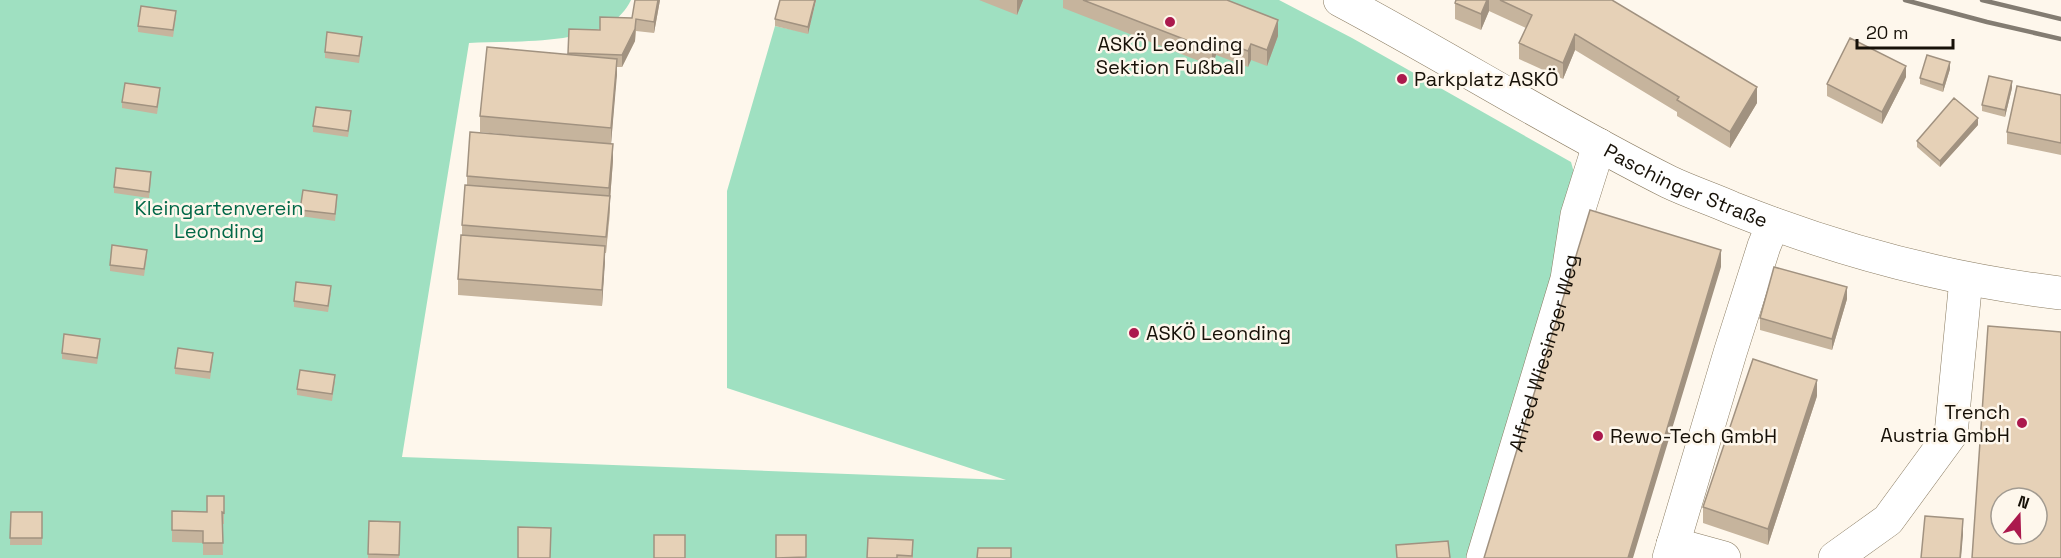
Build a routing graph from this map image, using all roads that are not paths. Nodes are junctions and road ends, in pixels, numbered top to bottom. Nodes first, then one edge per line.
1 (1340, 0) edge
2 (1599, 145) junction
3 (1773, 224) junction
4 (1966, 279) junction
5 (2061, 293) edge
6 (1671, 551) edge
7 (1483, 558) edge
8 (1724, 558) edge
9 (1835, 558) edge

1 - 2 street, Paschinger Straße
2 - 3 street, Paschinger Straße
2 - 7 street, Alfred Wiesinger Weg
3 - 4 street, Paschinger Straße
3 - 6 street
4 - 5 street, Paschinger Straße
4 - 9 street
6 - 8 street

